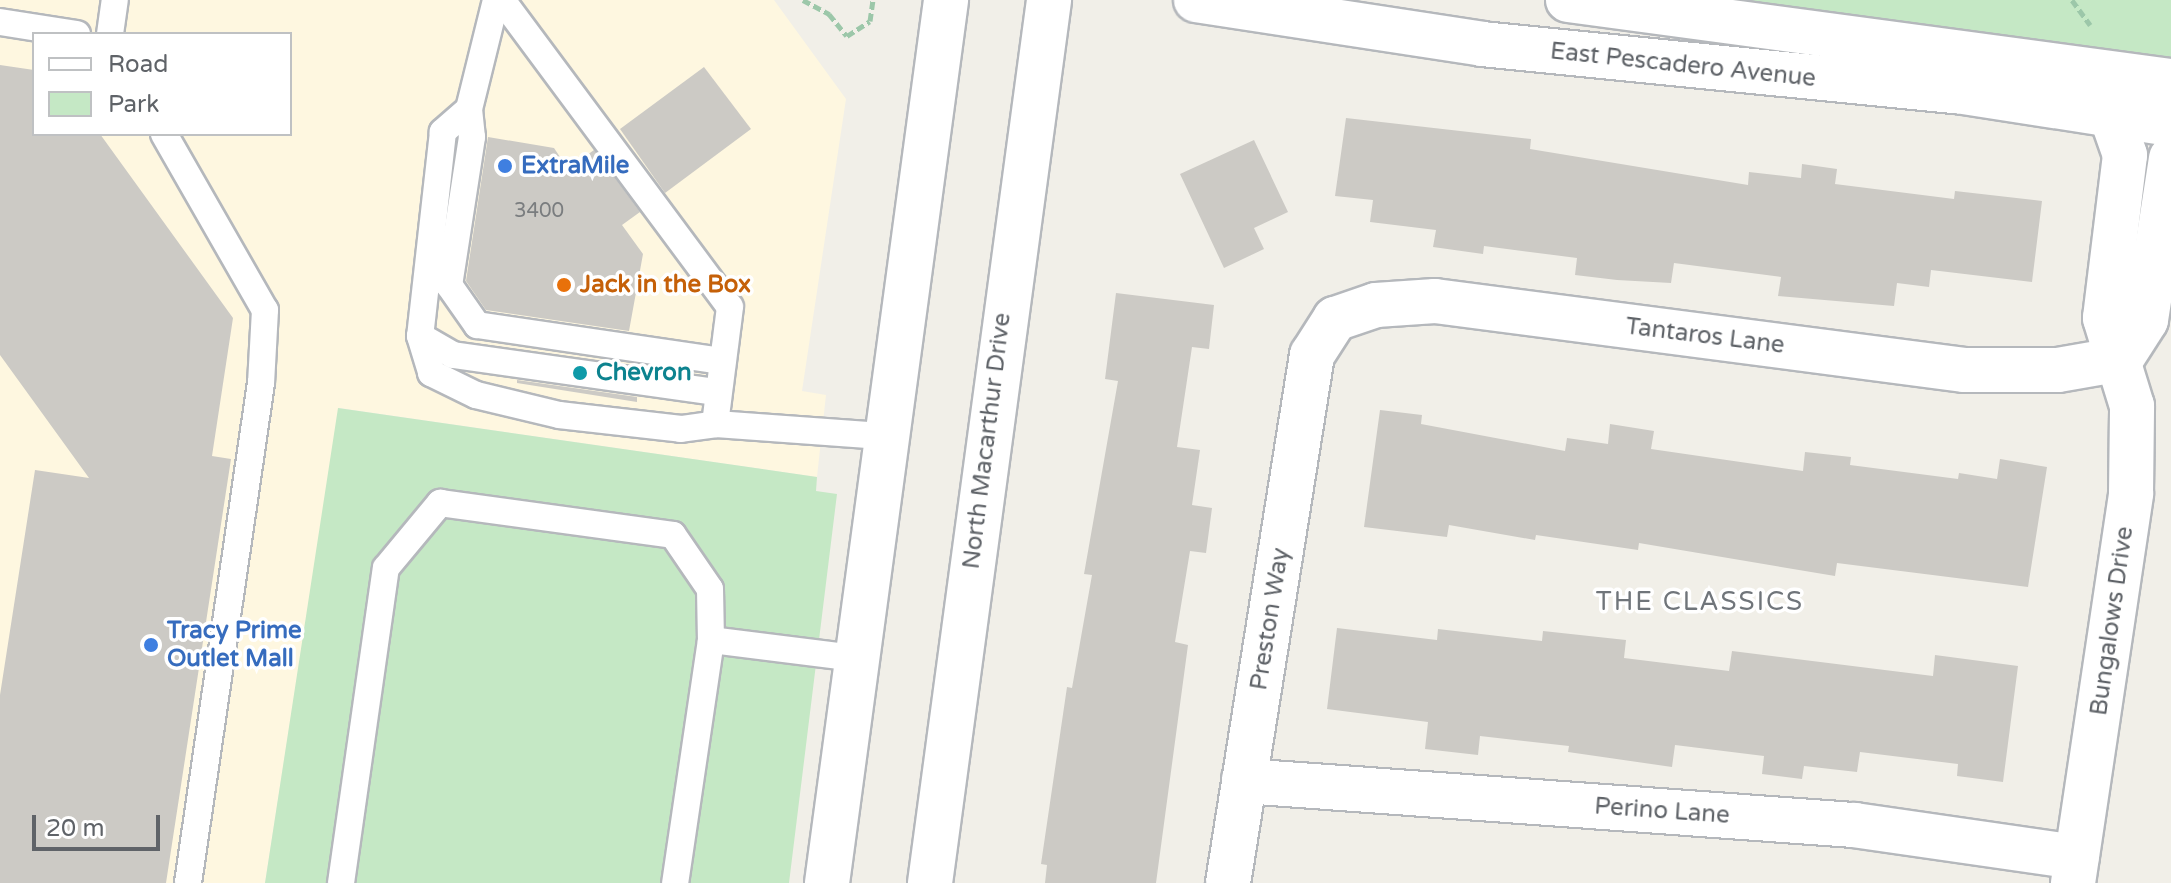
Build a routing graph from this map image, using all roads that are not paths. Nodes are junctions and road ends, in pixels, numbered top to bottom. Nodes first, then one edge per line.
1 (115, 0) edge
2 (499, 0) edge
3 (946, 0) edge
4 (1049, 0) edge
5 (1196, 0) edge
6 (1568, 0) edge
7 (0, 22) edge
8 (64, 32) edge
9 (110, 32) edge
10 (2171, 81) edge
11 (469, 109) junction
12 (2111, 115) junction
13 (2171, 124) edge
14 (165, 136) edge
15 (2171, 158) edge
16 (420, 336) junction
17 (1312, 355) joint
18 (2121, 359) junction
19 (722, 361) junction
20 (716, 392) junction
21 (715, 424) junction
22 (883, 436) junction
23 (711, 640) junction
24 (855, 658) junction
25 (1244, 781) junction
26 (2075, 870) edge
27 (188, 883) edge
28 (341, 883) edge
29 (675, 883) edge
30 (827, 883) edge
31 (930, 883) edge
32 (1228, 883) edge

1 - 9 lane
2 - 11 lane
2 - 19 lane
3 - 22 street
4 - 31 street, North Macarthur Drive
5 - 12 street, East Pescadero Avenue
6 - 10 street, East Pescadero Avenue
7 - 8 lane
11 - 16 lane
11 - 19 lane
12 - 13 street, East Pescadero Avenue
12 - 18 street, Bungalows Drive
14 - 27 lane
15 - 18 street
16 - 20 lane
16 - 21 lane
17 - 18 street, Tantaros Lane
17 - 25 street, Preston Way
18 - 26 street, Bungalows Drive
19 - 20 lane
20 - 21 lane
21 - 22 lane
22 - 24 street
23 - 24 lane
23 - 28 lane
23 - 29 lane
24 - 30 street
25 - 26 street, Perino Lane
25 - 32 street, Preston Way

